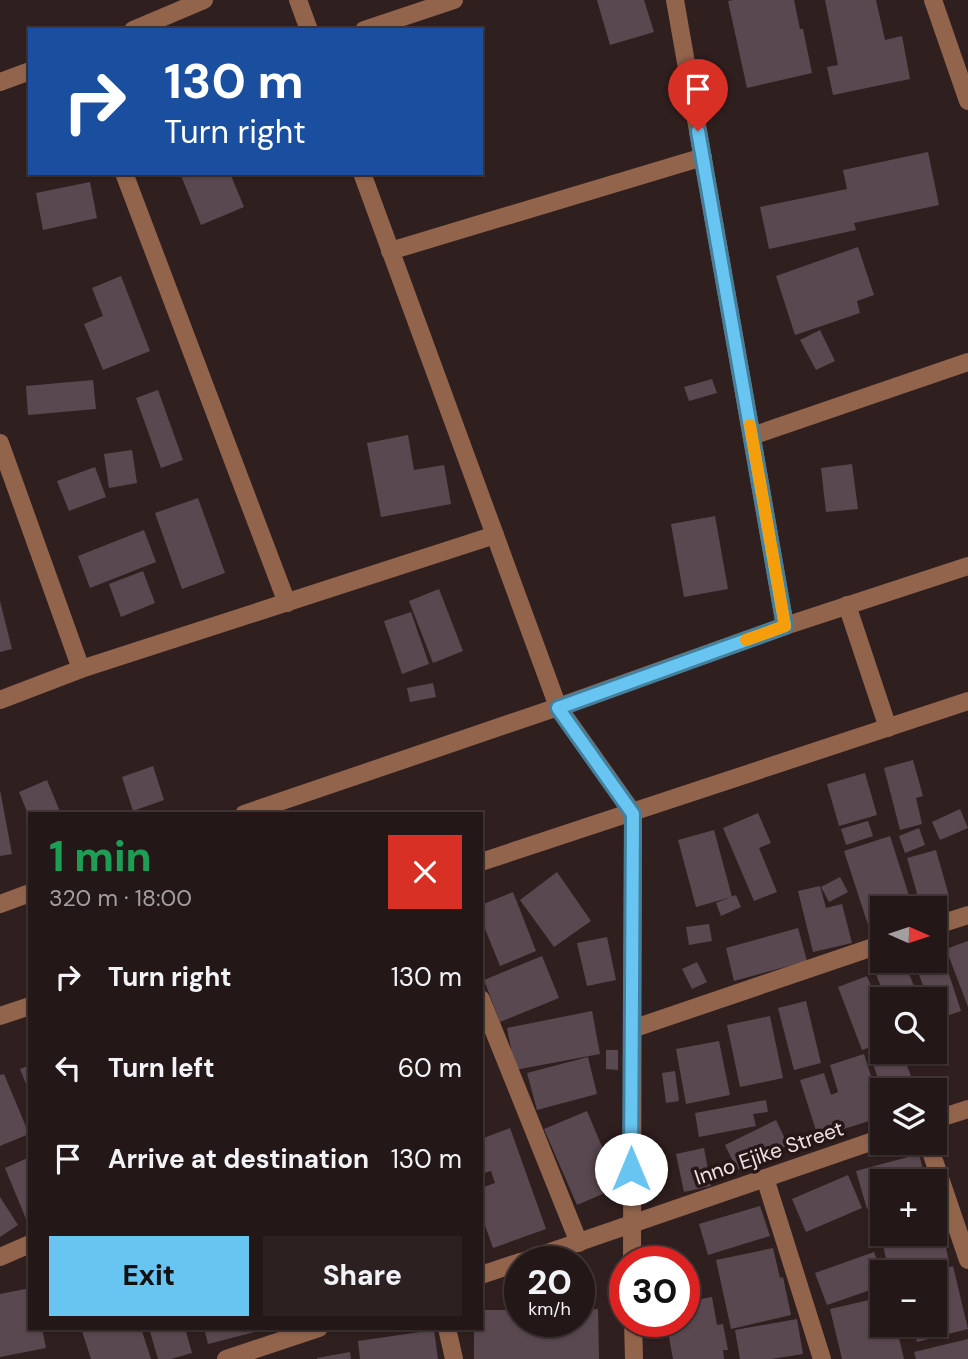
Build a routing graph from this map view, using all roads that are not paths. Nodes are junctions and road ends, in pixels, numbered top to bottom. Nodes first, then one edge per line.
1 (204, 0) edge
2 (298, 0) edge
3 (454, 0) edge
4 (675, 0) edge
5 (933, 0) edge
6 (138, 28) edge
7 (308, 28) edge
8 (370, 28) edge
9 (961, 56) edge
10 (28, 72) edge
11 (0, 82) edge
12 (968, 101) edge
13 (703, 158) junction
14 (125, 175) edge
15 (363, 175) edge
16 (390, 251) junction
17 (968, 362) edge
18 (752, 436) junction
19 (0, 443) edge
20 (495, 536) junction
21 (968, 566) edge
22 (287, 603) junction
23 (848, 605) junction
24 (785, 626) junction
25 (81, 669) junction
26 (0, 700) edge
27 (968, 701) edge
28 (558, 708) junction
29 (888, 728) junction
30 (250, 812) edge
31 (633, 814) junction
32 (483, 861) edge
33 (28, 894) edge
34 (0, 904) edge
35 (968, 915) edge
36 (947, 922) edge
37 (870, 948) edge
38 (483, 1004) edge
39 (28, 1007) edge
40 (0, 1016) edge
41 (632, 1029) junction
42 (968, 1109) edge
43 (947, 1116) edge
44 (870, 1142) edge
45 (932, 1155) edge
46 (765, 1178) junction
47 (631, 1225) junction
48 (579, 1243) junction
49 (28, 1245) edge
50 (570, 1246) edge
51 (632, 1246) edge
52 (0, 1257) edge
53 (968, 1260) edge
54 (504, 1267) edge
55 (483, 1274) edge
56 (314, 1330) edge
57 (447, 1330) edge
58 (634, 1337) edge
59 (272, 1352) edge
60 (226, 1359) edge
61 (454, 1359) edge
62 (634, 1359) edge
63 (822, 1359) edge

1 - 6 street
2 - 7 street
3 - 8 street
4 - 13 street
5 - 9 street
9 - 12 street
10 - 11 street
13 - 16 street
13 - 18 street
14 - 22 street
15 - 16 street
16 - 20 street
17 - 18 street
18 - 24 street
19 - 25 street
20 - 22 street
20 - 28 street
21 - 23 street
22 - 25 street
23 - 24 street
23 - 29 street
24 - 28 street
25 - 26 street
27 - 29 street
28 - 30 street
28 - 31 street
29 - 31 street
31 - 32 street
31 - 41 street
33 - 34 street
35 - 36 street
37 - 41 street
38 - 48 street
39 - 40 street
41 - 47 street
42 - 43 street
44 - 46 street, Inno Ejike Street
45 - 53 street
46 - 47 street, Inno Ejike Street
46 - 63 street
47 - 48 street, Inno Ejike Street
47 - 51 street
48 - 50 street, Inno Ejike Street
49 - 52 street
54 - 55 street, Inno Ejike Street
56 - 59 street
57 - 61 street
58 - 62 street
59 - 60 street

